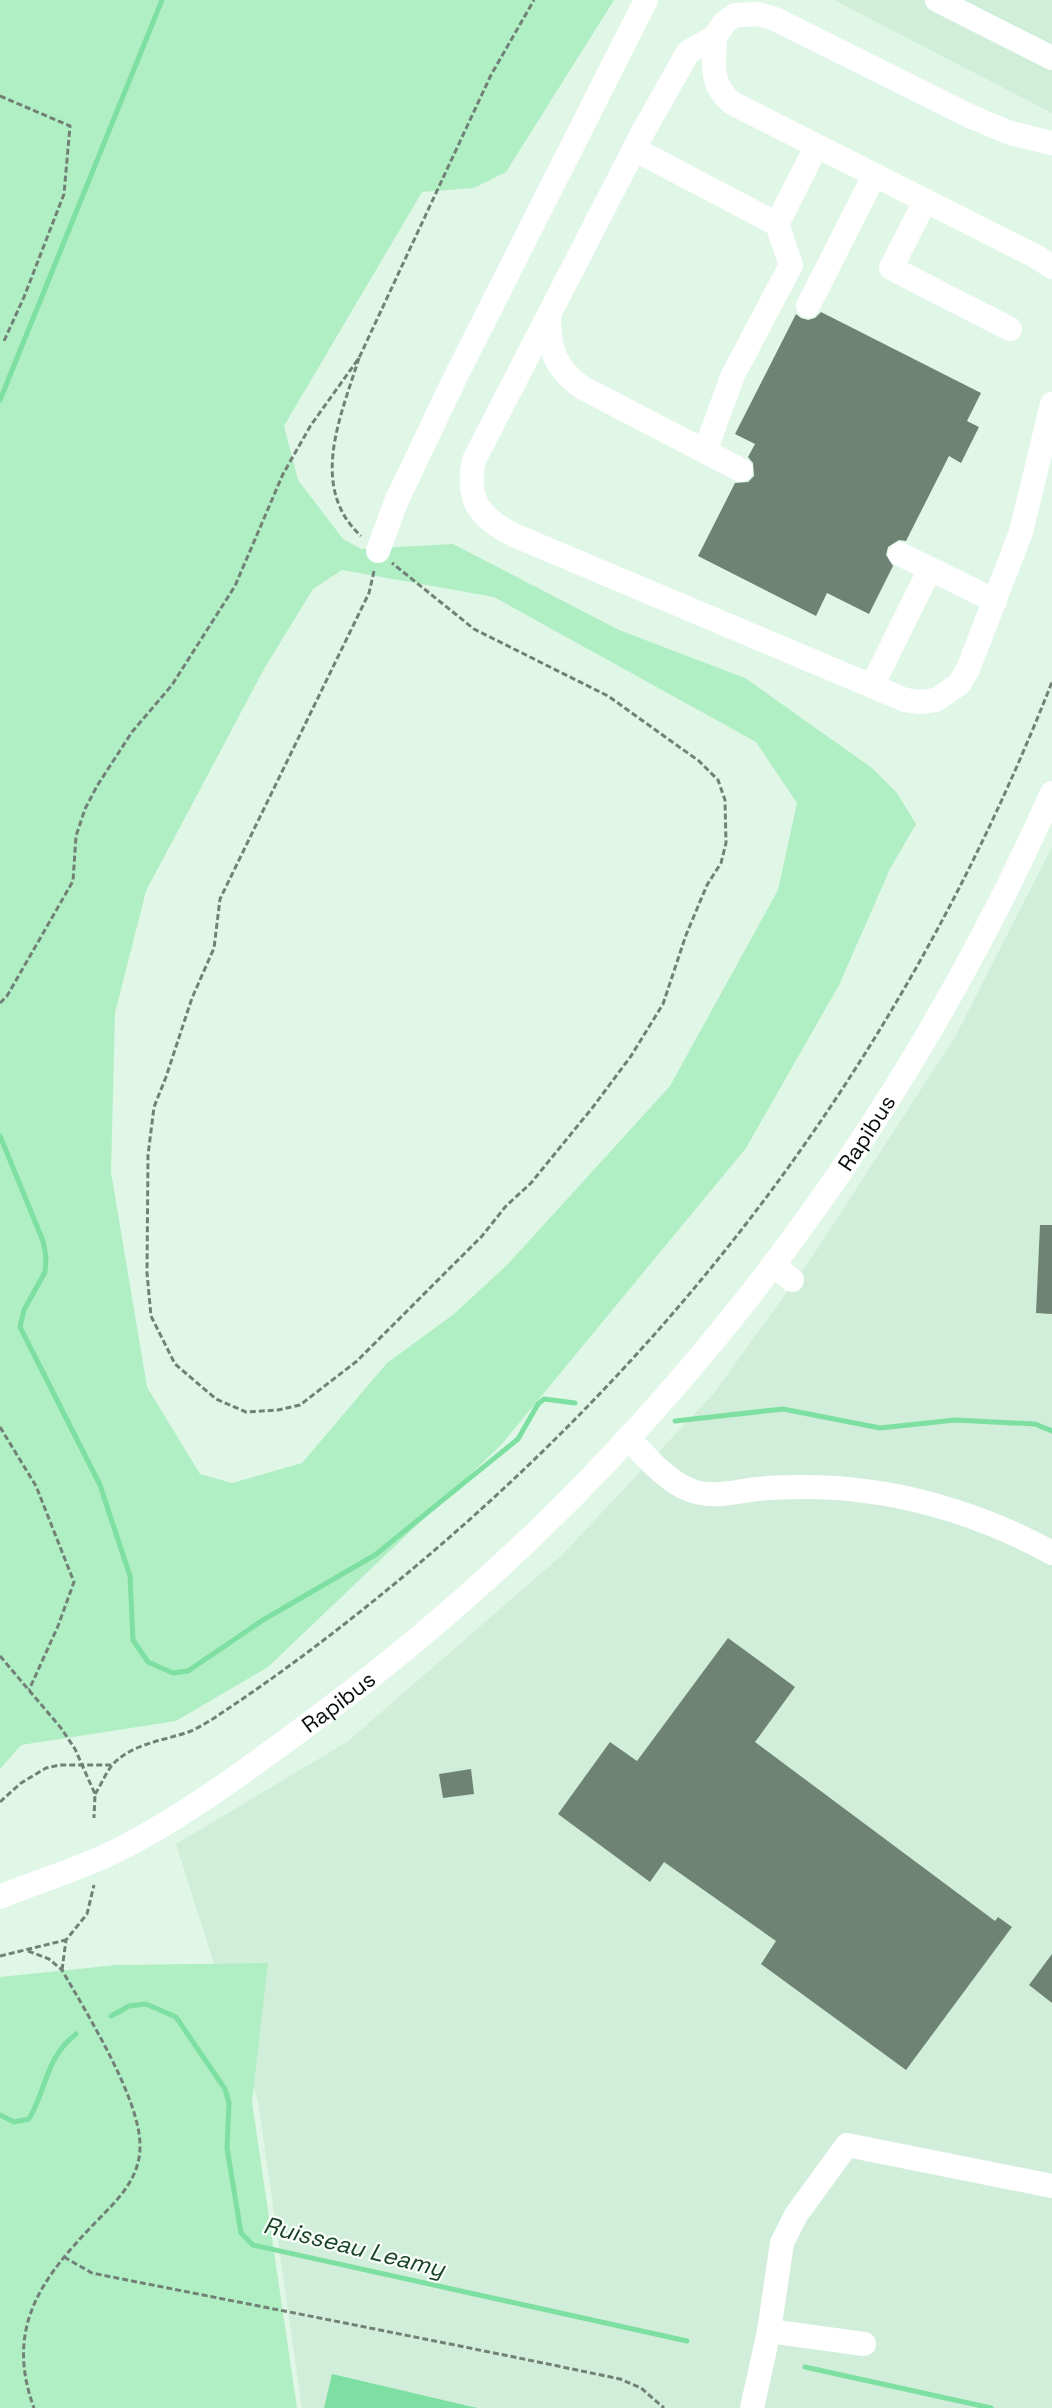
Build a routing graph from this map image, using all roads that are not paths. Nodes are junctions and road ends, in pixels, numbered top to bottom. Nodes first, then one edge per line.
1 (646, 0) edge
2 (937, 0) edge
3 (715, 37) junction
4 (1052, 58) edge
5 (1052, 143) edge
6 (816, 147) junction
7 (634, 149) junction
8 (874, 176) junction
9 (926, 201) junction
10 (777, 224) junction
11 (1052, 267) edge
12 (808, 306) dead end
13 (549, 315) junction
14 (1010, 329) dead end
15 (1052, 404) edge
16 (705, 451) junction
17 (741, 470) dead end
18 (378, 551) road end
19 (900, 554) dead end
20 (930, 568) junction
21 (995, 601) junction
22 (872, 686) junction
23 (1052, 794) edge
24 (774, 1265) junction
25 (792, 1280) dead end
26 (628, 1438) junction
27 (1052, 1553) edge
28 (0, 1897) edge
29 (1052, 2186) edge
30 (769, 2331) junction
31 (864, 2344) dead end
32 (752, 2408) edge

1 - 18 lane
2 - 4 lane
3 - 5 lane
3 - 6 lane
3 - 7 lane
6 - 8 lane
6 - 10 lane
7 - 10 lane
7 - 13 lane
8 - 9 lane
8 - 12 lane
9 - 11 lane
9 - 14 lane
10 - 16 lane
13 - 16 lane
13 - 22 lane
15 - 21 lane
16 - 17 lane
19 - 20 lane
20 - 21 lane
20 - 22 lane
21 - 22 lane
23 - 24 lane, Rapibus
24 - 25 lane
24 - 26 lane, Rapibus
26 - 27 lane
26 - 28 lane, Rapibus
29 - 30 lane
30 - 31 lane
30 - 32 lane

